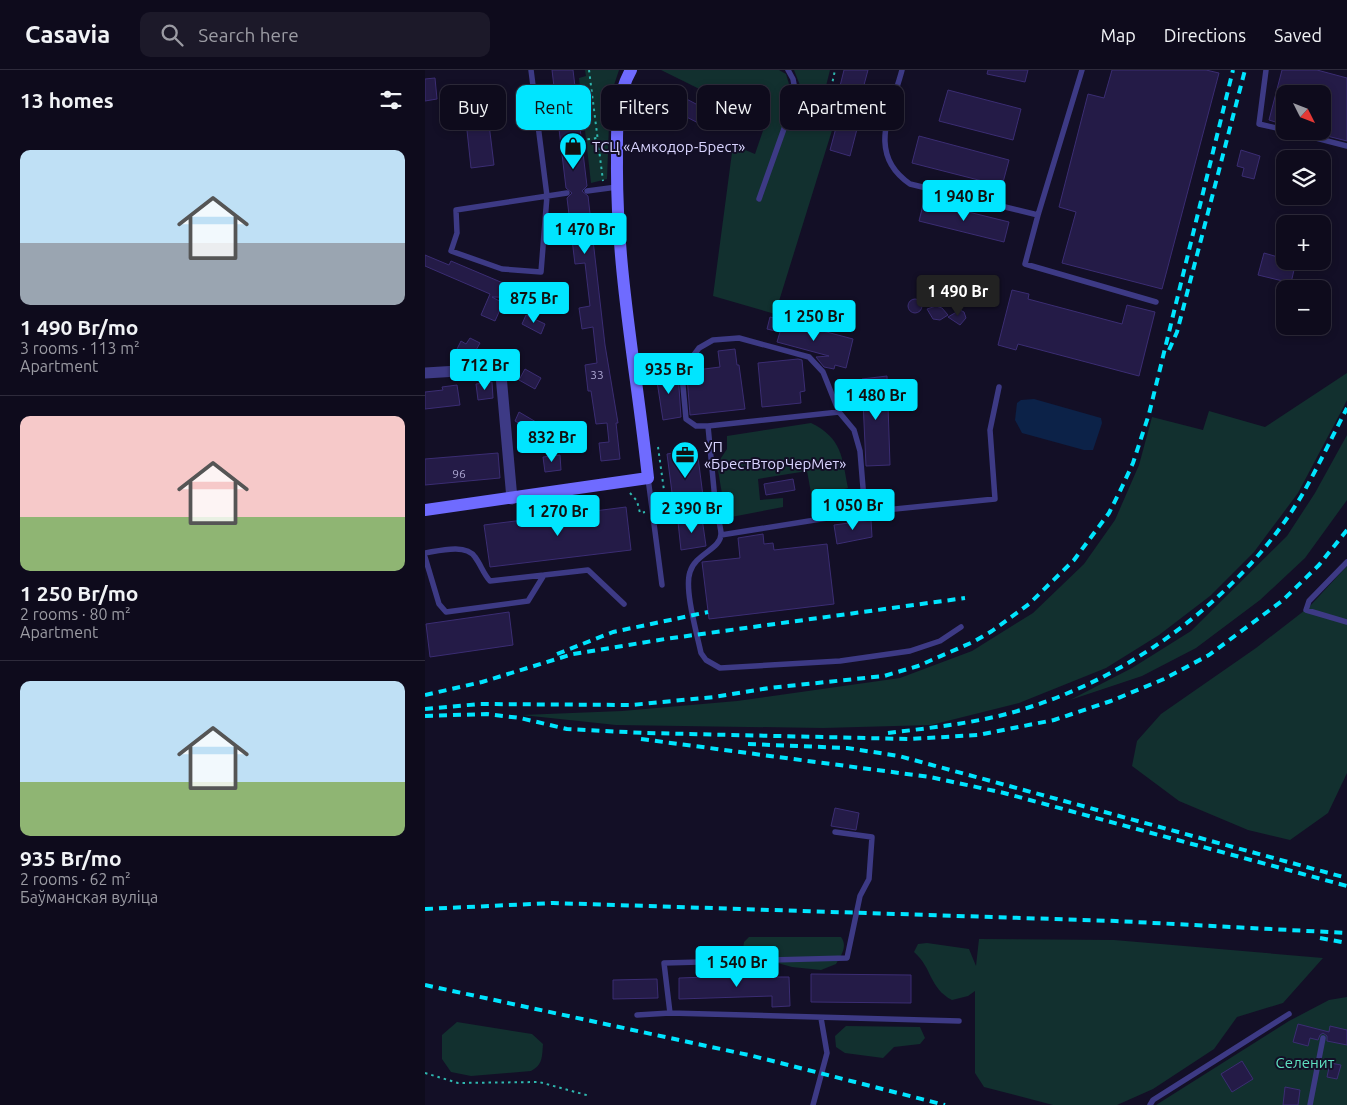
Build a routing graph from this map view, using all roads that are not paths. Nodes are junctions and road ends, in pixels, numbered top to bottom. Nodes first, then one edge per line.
1 (531, 70) edge
2 (631, 70) edge
3 (788, 70) edge
4 (902, 70) edge
5 (1082, 70) edge
6 (1267, 70) edge
7 (794, 85) edge
8 (1276, 128) edge
9 (784, 130) edge
10 (1324, 140) edge
11 (1347, 146) edge
12 (617, 187) junction
13 (587, 191) dead end
14 (567, 193) dead end
15 (547, 196) junction
16 (759, 199) dead end
17 (1039, 215) junction
18 (1156, 302) dead end
19 (425, 373) edge
20 (999, 387) dead end
21 (839, 412) junction
22 (708, 426) junction
23 (648, 478) junction
24 (512, 499) junction
25 (425, 510) edge
26 (717, 511) junction
27 (865, 512) junction
28 (654, 522) junction
29 (721, 535) junction
30 (425, 553) edge
31 (425, 557) edge
32 (1347, 562) edge
33 (544, 575) junction
34 (662, 584) dead end
35 (624, 604) dead end
36 (1347, 622) edge
37 (961, 627) dead end
38 (835, 832) dead end
39 (670, 1013) junction
40 (1289, 1014) dead end
41 (637, 1015) dead end
42 (821, 1018) junction
43 (959, 1021) dead end
44 (1323, 1038) dead end
45 (813, 1105) edge
46 (1150, 1105) edge
47 (1310, 1105) edge

1 - 15 lane
2 - 12 street
3 - 7 lane
4 - 17 lane
5 - 17 lane
6 - 8 lane
9 - 16 lane
10 - 11 lane
12 - 13 lane
12 - 23 street
14 - 15 lane
15 - 15 lane
17 - 18 lane
19 - 24 street
20 - 27 lane
21 - 22 lane
21 - 22 lane
21 - 27 lane
22 - 26 lane
23 - 24 street
23 - 28 lane
24 - 25 street
26 - 28 lane
26 - 29 lane
27 - 29 lane
28 - 34 lane
29 - 37 lane
30 - 33 lane
31 - 33 lane
32 - 36 lane
33 - 35 lane
38 - 39 lane
39 - 41 lane
39 - 42 lane
40 - 46 lane
42 - 43 lane
42 - 45 lane
44 - 47 lane

